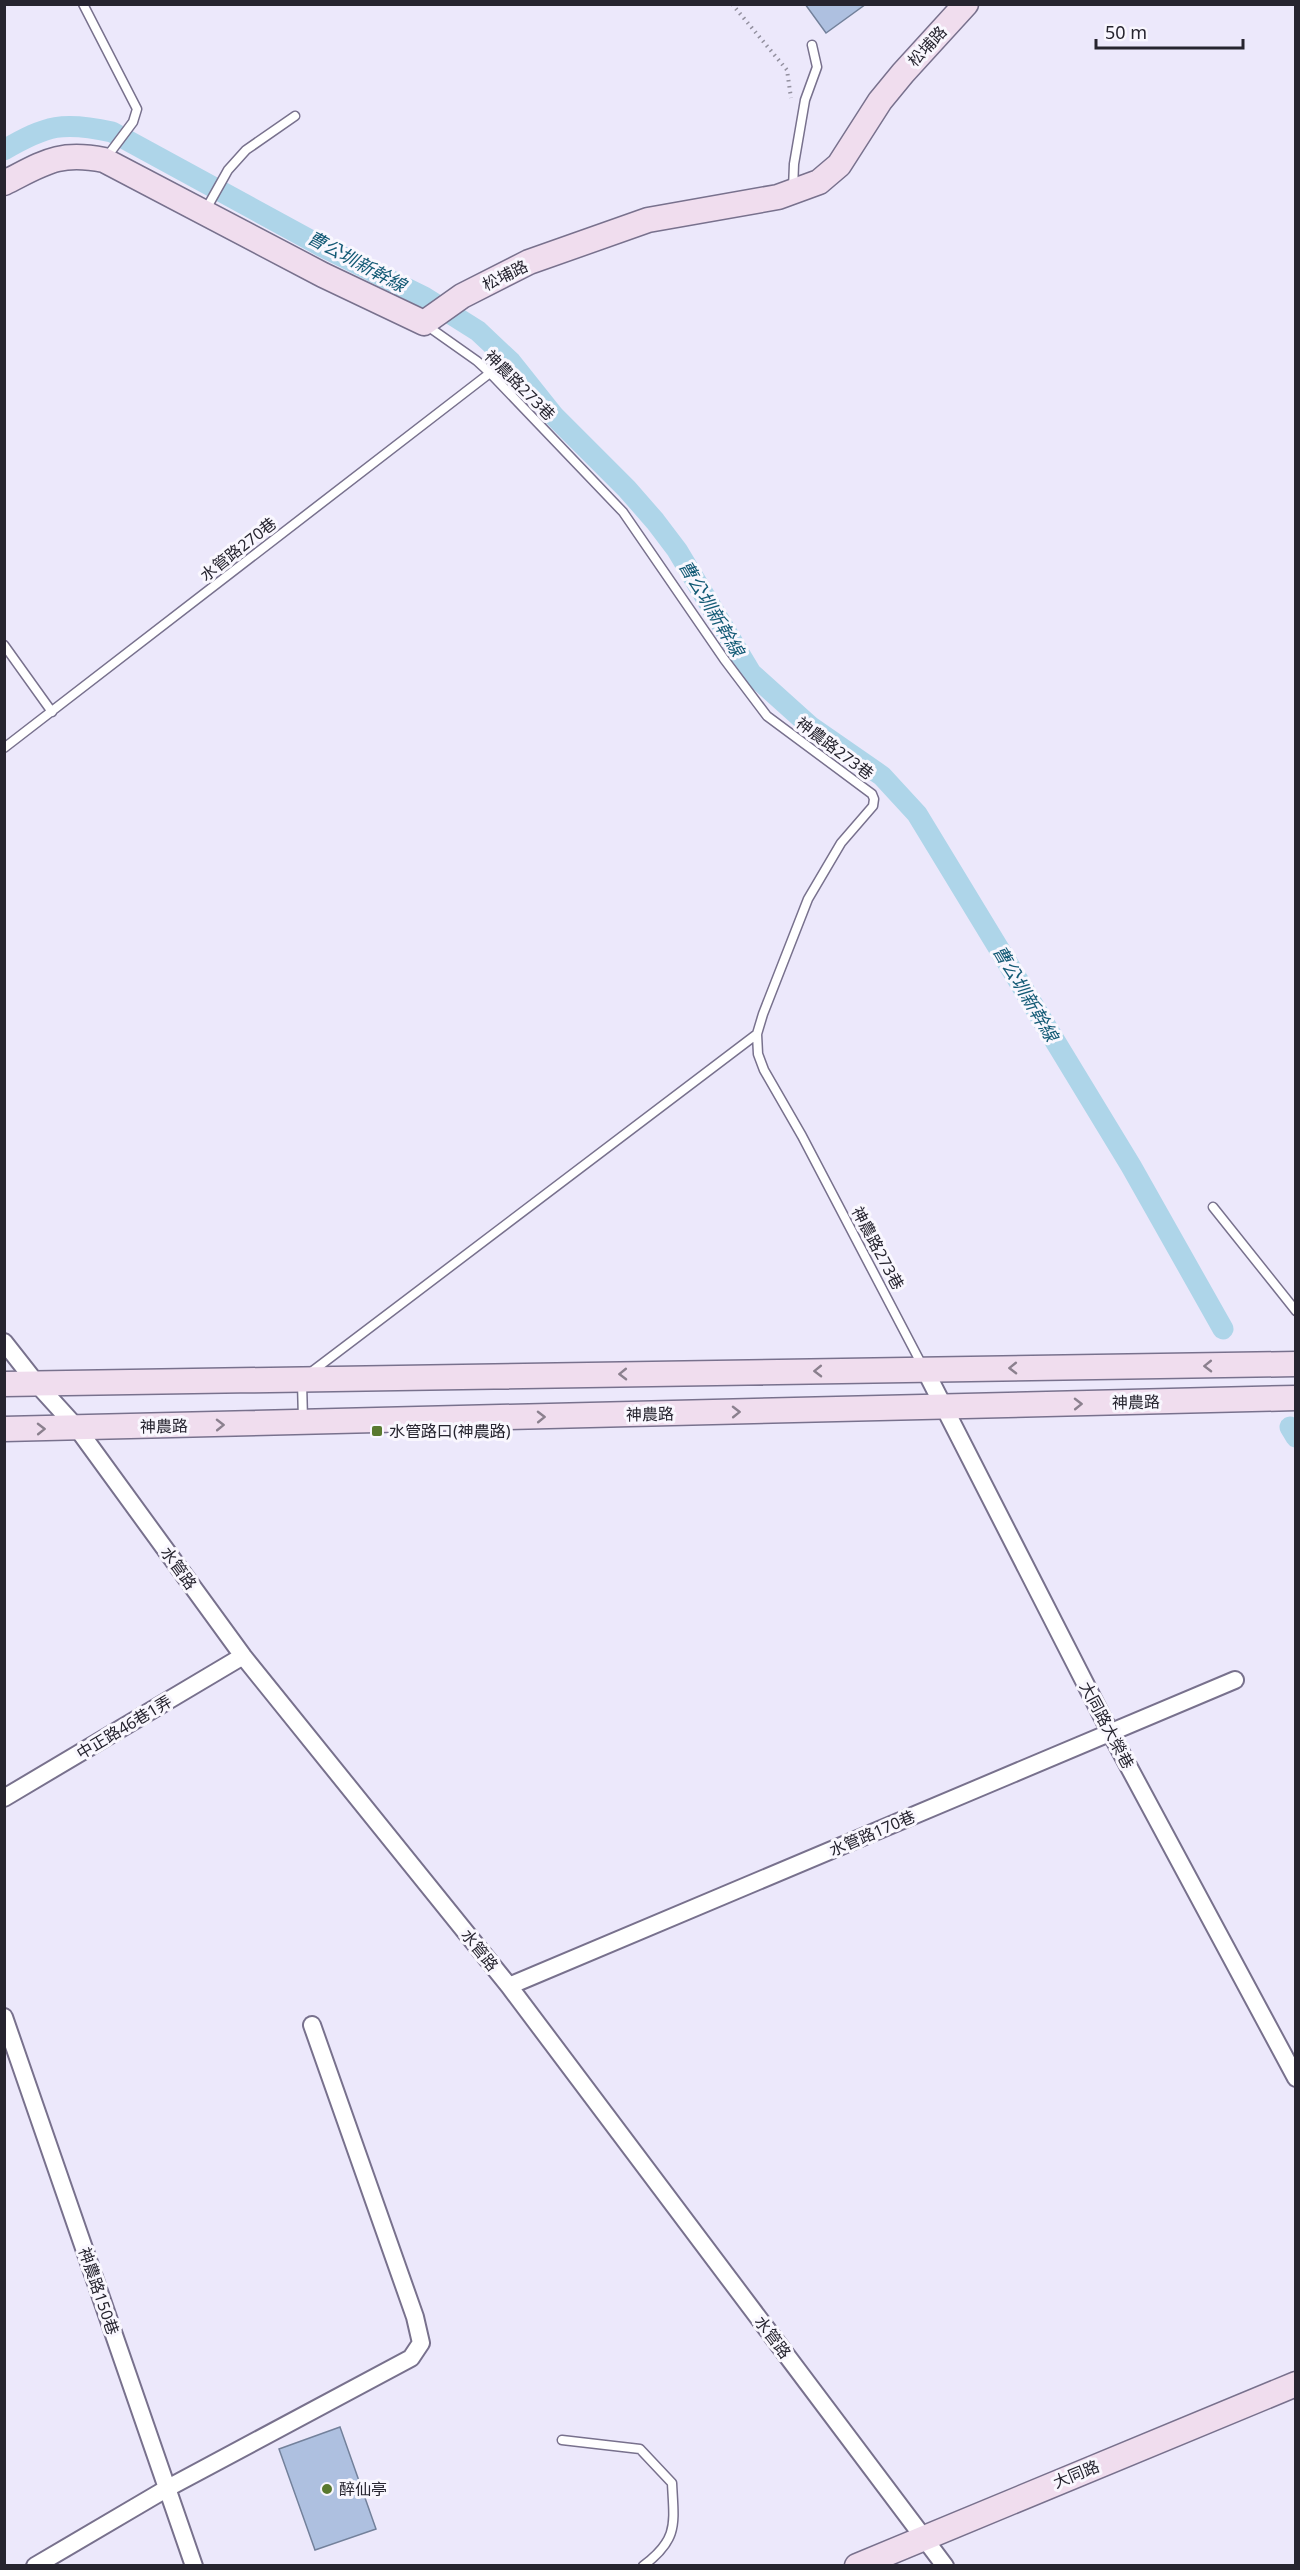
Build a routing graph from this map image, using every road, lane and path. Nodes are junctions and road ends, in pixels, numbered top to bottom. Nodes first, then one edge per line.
1 (82, 4) edge
2 (732, 4) edge
3 (966, 4) edge
4 (812, 45) dead end
5 (790, 109) dead end
6 (296, 116) dead end
7 (107, 156) junction
8 (4, 183) edge
9 (793, 192) junction
10 (207, 208) junction
11 (427, 321) junction
12 (490, 373) junction
13 (4, 645) edge
14 (52, 712) junction
15 (4, 748) edge
16 (757, 1034) junction
17 (1213, 1207) dead end
18 (1296, 1311) edge
19 (4, 1342) edge
20 (1296, 1364) edge
21 (925, 1370) junction
22 (302, 1380) junction
23 (4, 1384) edge
24 (37, 1384) junction
25 (1296, 1398) edge
26 (944, 1407) junction
27 (303, 1423) junction
28 (77, 1428) junction
29 (4, 1429) edge
30 (243, 1656) junction
31 (1235, 1680) dead end
32 (1110, 1732) junction
33 (4, 1798) edge
34 (509, 1986) junction
35 (4, 2016) edge
36 (312, 2025) dead end
37 (1296, 2078) edge
38 (1296, 2384) edge
39 (562, 2440) dead end
40 (166, 2489) junction
41 (923, 2536) junction
42 (35, 2565) edge
43 (194, 2565) edge
44 (642, 2565) edge
45 (857, 2565) edge
46 (945, 2565) edge

1 - 7 lane
2 - 5 path
3 - 9 street, 松埔路
4 - 9 lane
6 - 10 lane
7 - 8 street
7 - 10 street
9 - 11 street, 松埔路
10 - 11 street
11 - 12 lane, 神農路273巷
12 - 14 lane, 水管路270巷
12 - 16 lane, 神農路273巷
13 - 14 lane
14 - 15 lane, 水管路270巷
16 - 21 lane, 神農路273巷
16 - 22 lane
17 - 18 lane
19 - 24 street, 水管路
20 -> 21 street
21 -> 22 street
21 - 26 street, 大同路大榮巷
22 - 24 street
22 - 27 lane
23 - 24 street
24 - 28 street, 水管路
26 -> 25 street, 神農路
27 -> 26 street, 神農路
26 - 32 street, 大同路大榮巷
28 -> 27 street, 神農路
29 -> 28 street, 神農路
28 - 30 street, 水管路
30 - 33 street, 中正路46巷1弄
30 - 34 street, 水管路
31 - 32 street, 水管路170巷
32 - 34 street, 水管路170巷
32 - 37 street, 大同路大榮巷
34 - 41 street, 水管路
35 - 40 street, 神農路150巷
36 - 40 street
38 - 41 street, 大同路
39 - 44 lane
40 - 42 street
40 - 43 street, 神農路150巷
41 - 45 street, 大同路
41 - 46 street, 水管路

